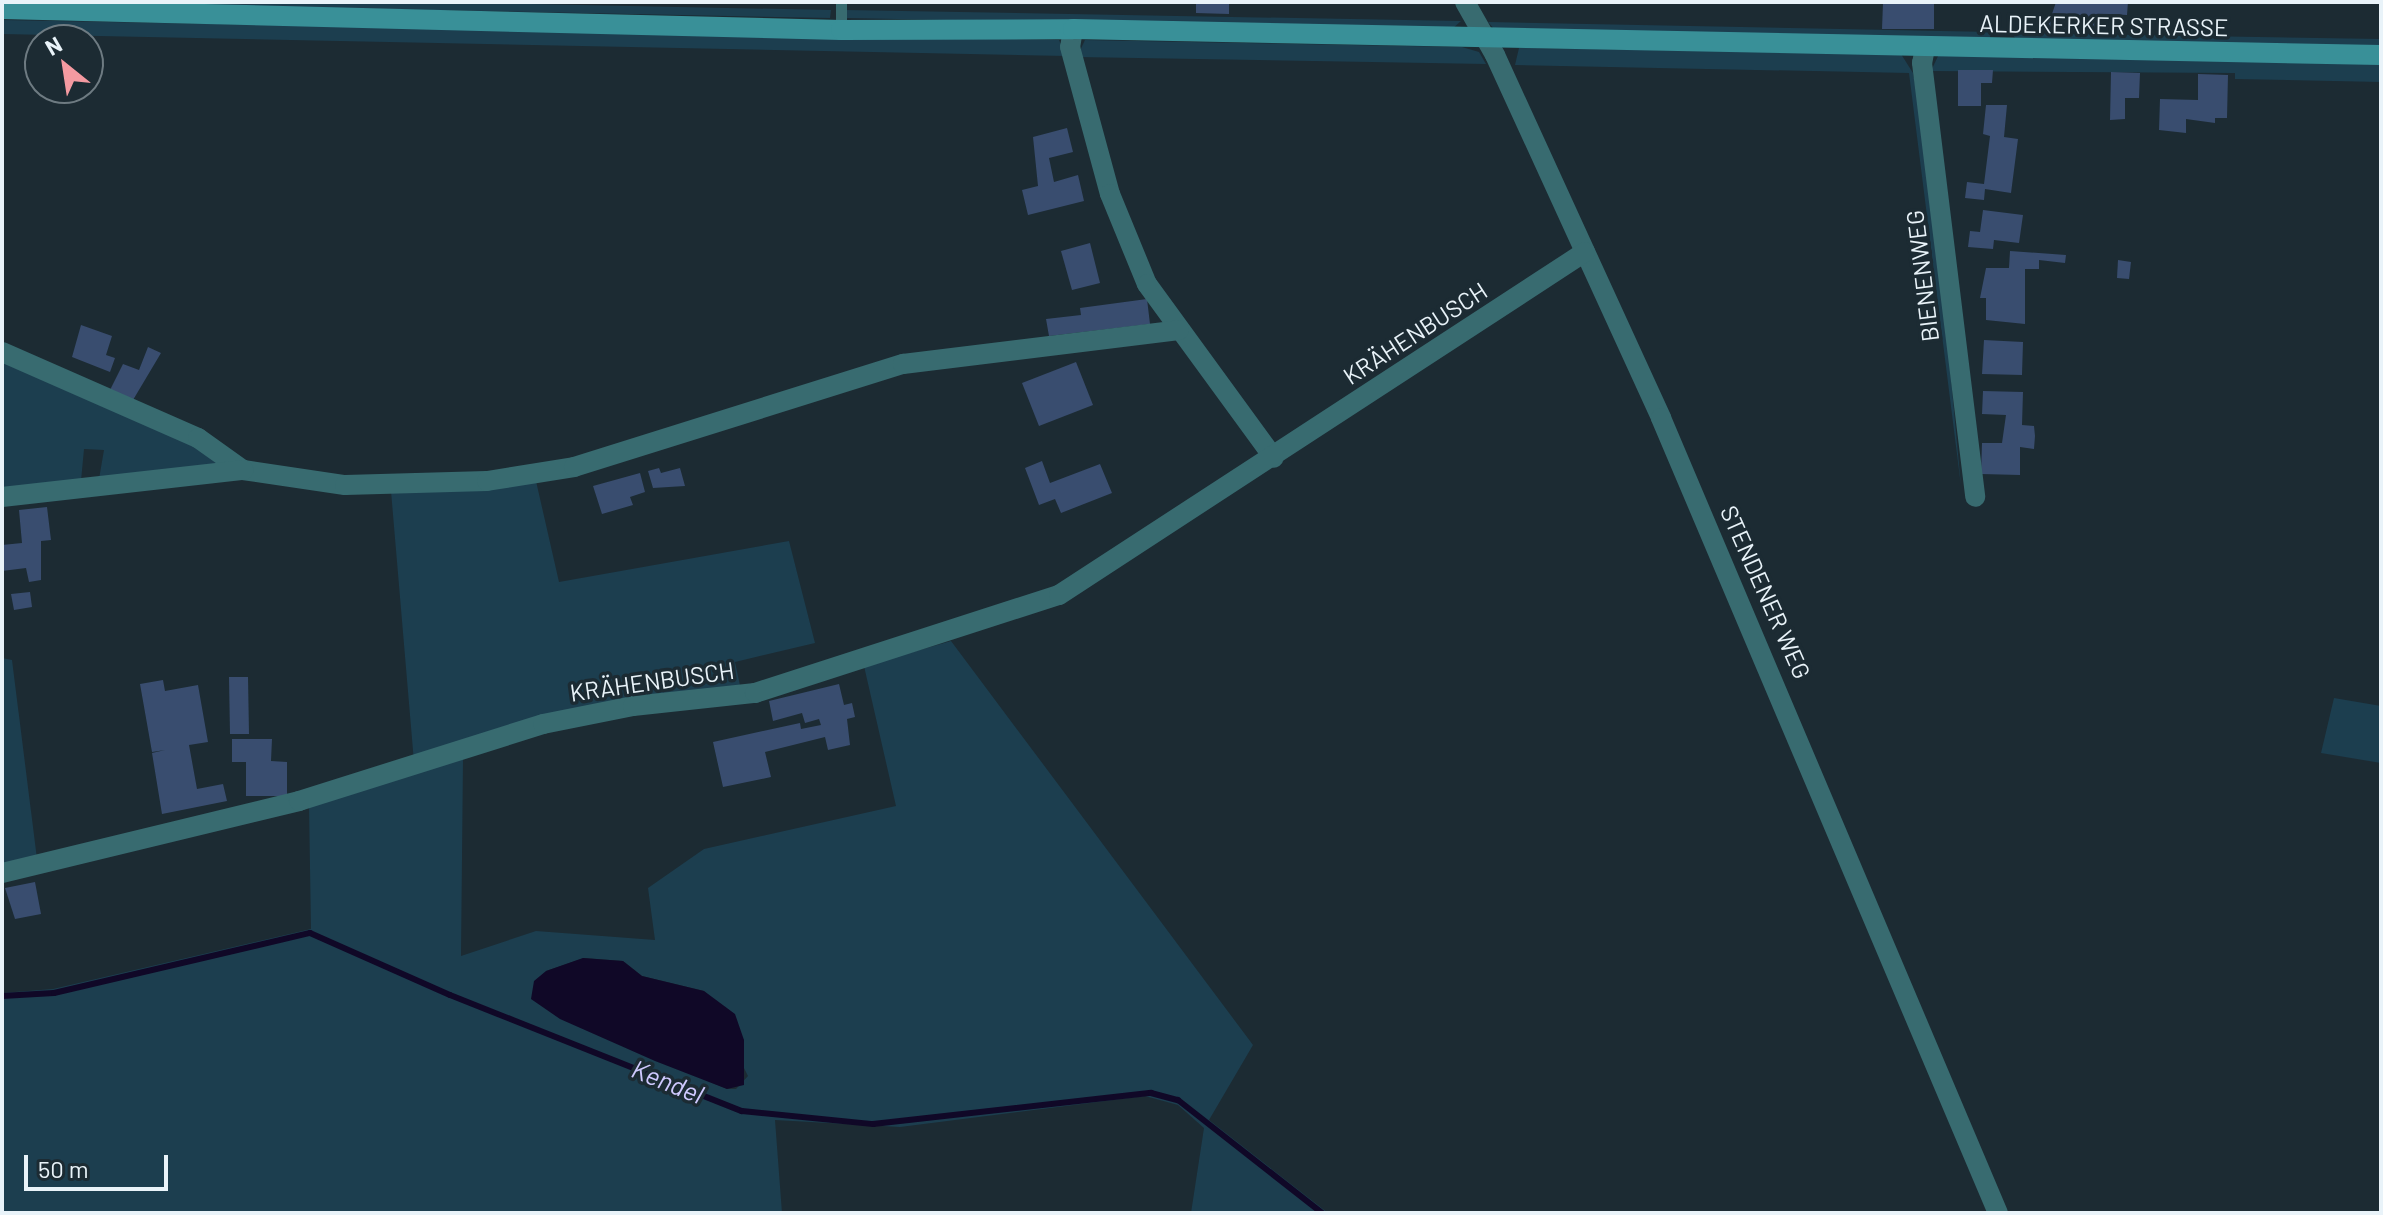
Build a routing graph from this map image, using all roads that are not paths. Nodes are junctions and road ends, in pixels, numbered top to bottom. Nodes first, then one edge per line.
1 (841, 2) edge
2 (1465, 2) edge
3 (2, 9) edge
4 (1073, 29) junction
5 (841, 30) junction
6 (1486, 37) junction
7 (1925, 48) junction
8 (2381, 55) edge
9 (1585, 252) junction
10 (1179, 330) junction
11 (2, 352) edge
12 (1274, 458) junction
13 (243, 470) junction
14 (2, 497) edge
15 (1975, 497) dead end
16 (2, 873) edge
17 (1998, 1213) edge

1 - 5 lane
2 - 6 street, STENDENER WEG
3 - 5 street, ALDEKERKER STRASSE
4 - 5 street, ALDEKERKER STRASSE
4 - 6 street, ALDEKERKER STRASSE
4 - 10 street
6 - 7 street, ALDEKERKER STRASSE
6 - 9 street, STENDENER WEG
7 - 8 street, ALDEKERKER STRASSE
7 - 15 street, BIENENWEG
9 - 12 street, KRÄHENBUSCH
9 - 17 street, STENDENER WEG
10 - 12 street
10 - 13 street
11 - 13 street
12 - 16 street, KRÄHENBUSCH
13 - 14 street

